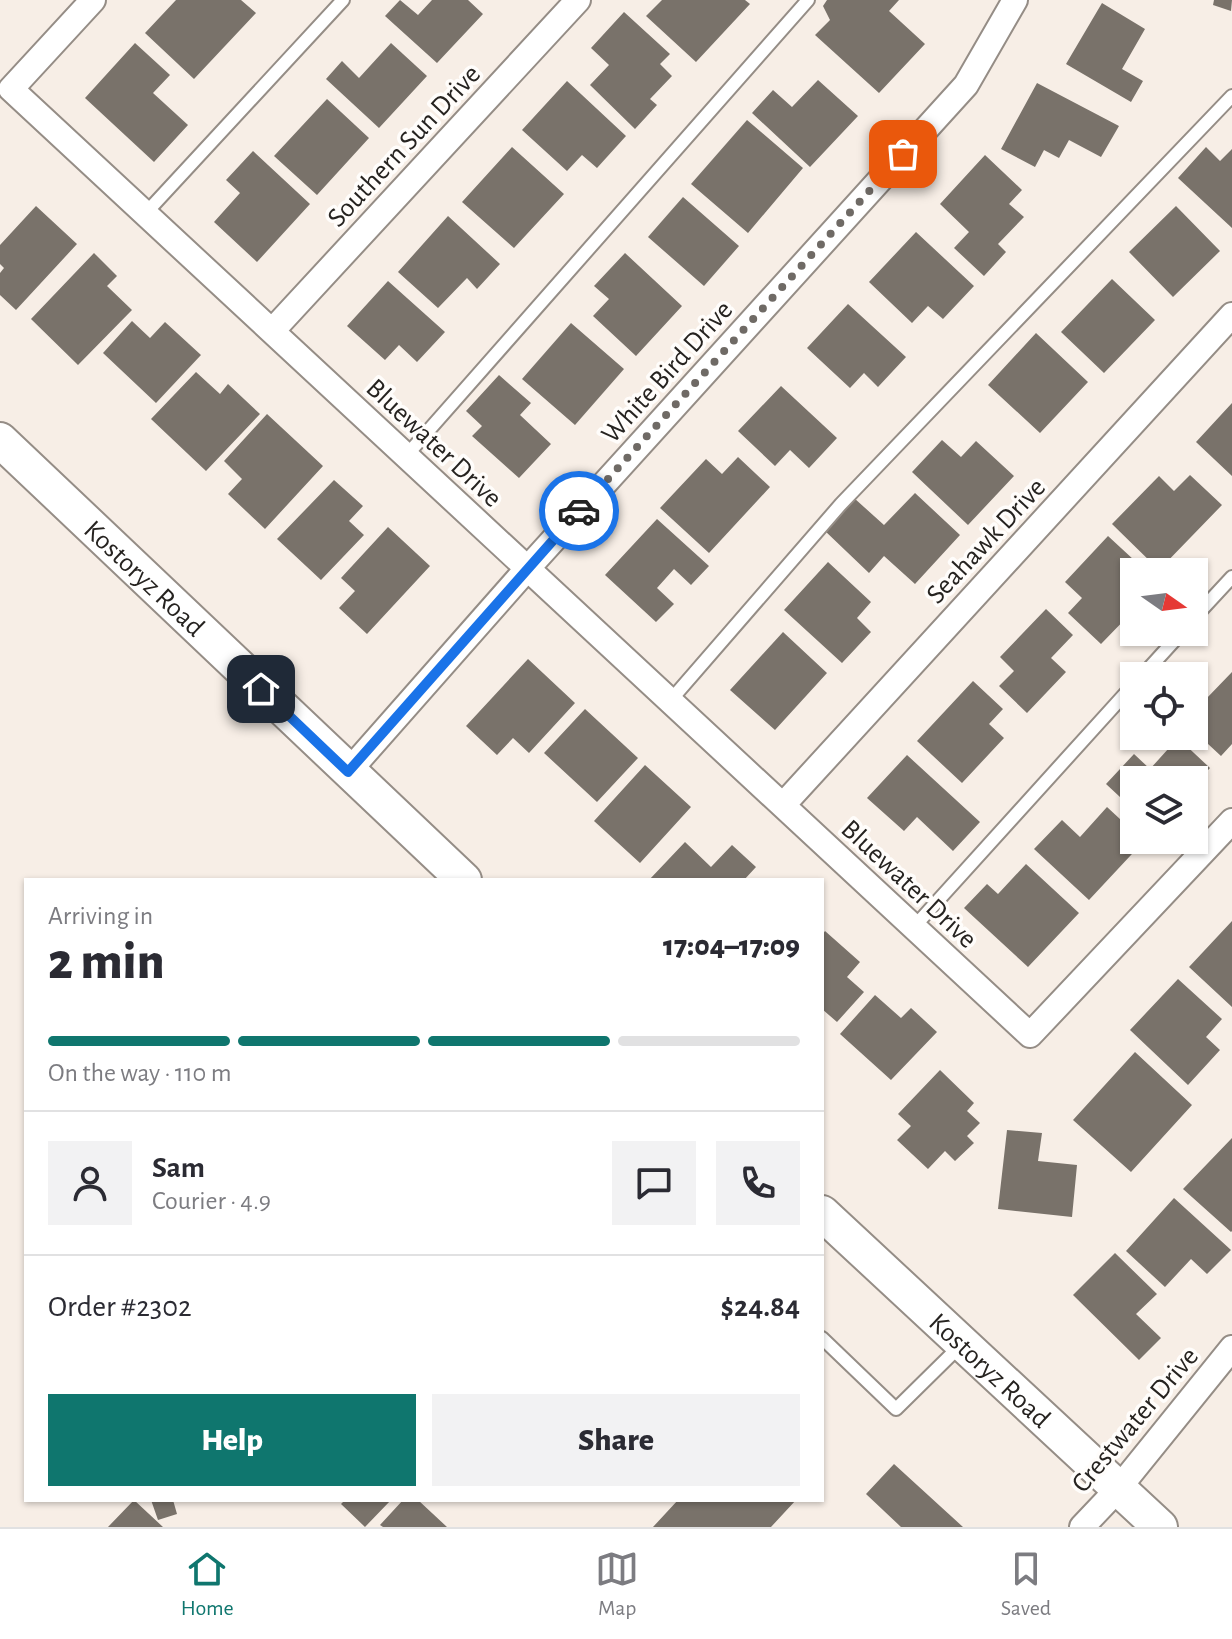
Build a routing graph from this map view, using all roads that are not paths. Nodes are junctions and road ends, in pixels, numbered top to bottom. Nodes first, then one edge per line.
1 (93, 0) edge
2 (343, 0) edge
3 (578, 0) edge
4 (808, 0) edge
5 (1015, 0) edge
6 (1232, 96) edge
7 (145, 214) junction
8 (1232, 315) edge
9 (272, 331) junction
10 (0, 440) edge
11 (406, 456) junction
12 (527, 569) junction
13 (1232, 577) edge
14 (1208, 603) edge
15 (1169, 646) edge
16 (1155, 662) edge
17 (1120, 699) edge
18 (670, 701) junction
19 (348, 772) junction
20 (783, 805) junction
21 (1232, 821) edge
22 (462, 878) edge
23 (914, 927) junction
24 (824, 1215) edge
25 (824, 1340) edge
26 (962, 1344) junction
27 (1232, 1348) edge
28 (1118, 1489) junction
29 (1082, 1527) edge
30 (1160, 1527) edge

1 - 7 street, Bluewater Drive
2 - 7 lane
3 - 9 street, Southern Sun Drive
4 - 11 lane
5 - 12 street, White Bird Drive
6 - 18 lane
7 - 9 street, Bluewater Drive
8 - 20 street, Seahawk Drive
9 - 11 street, Bluewater Drive
10 - 19 main road, Kostoryz Road
11 - 12 street, Bluewater Drive
12 - 18 street, Bluewater Drive
12 - 19 street, White Bird Drive
13 - 14 lane
15 - 16 lane
17 - 23 lane
18 - 20 street, Bluewater Drive
19 - 22 main road, Kostoryz Road
20 - 23 street, Bluewater Drive
21 - 23 street, Bluewater Drive
24 - 26 main road, Kostoryz Road
25 - 26 lane
26 - 28 main road, Kostoryz Road
27 - 28 street, Crestwater Drive
28 - 29 street, Crestwater Drive
28 - 30 main road, Kostoryz Road

